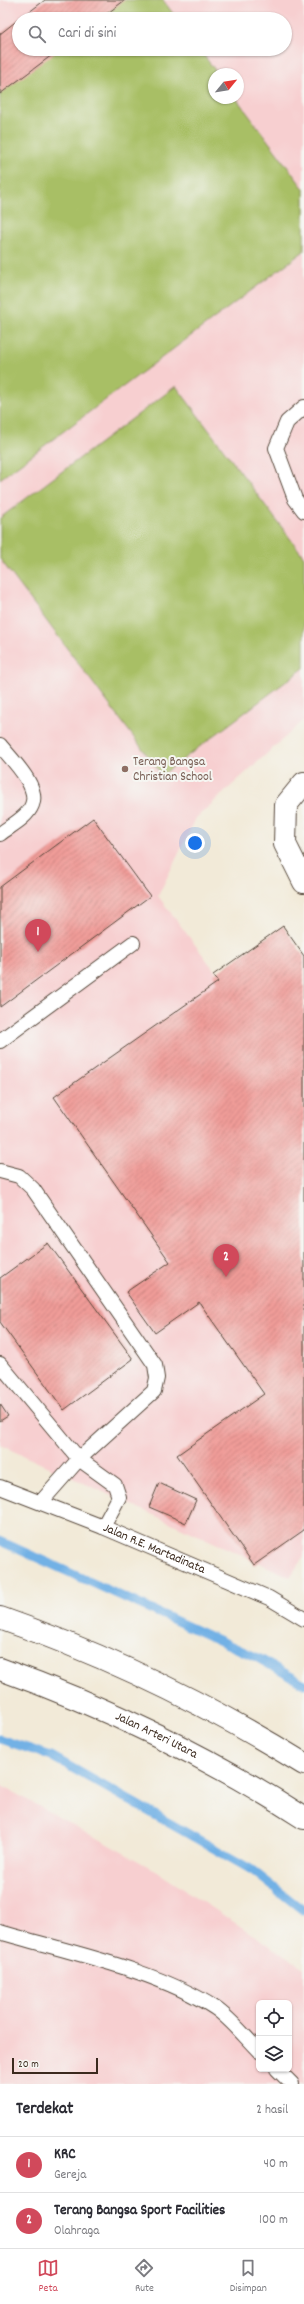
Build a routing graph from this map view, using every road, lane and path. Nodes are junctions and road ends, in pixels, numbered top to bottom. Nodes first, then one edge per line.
1 (304, 407) edge
2 (304, 511) edge
3 (0, 745) edge
4 (304, 783) edge
5 (0, 834) edge
6 (304, 882) edge
7 (133, 943) dead end
8 (0, 1041) edge
9 (0, 1171) edge
10 (0, 1364) edge
11 (79, 1458) junction
12 (0, 1487) edge
13 (42, 1502) junction
14 (103, 1527) junction
15 (0, 1618) edge
16 (304, 1619) edge
17 (0, 1669) edge
18 (304, 1764) edge
19 (304, 1818) edge
20 (0, 1932) edge
21 (256, 2048) edge
22 (280, 2072) edge
23 (292, 2084) edge

1 - 2 lane
3 - 5 lane
4 - 6 main road
7 - 8 lane
9 - 11 lane
10 - 11 lane
11 - 13 lane
11 - 14 lane
12 - 13 lane, Jalan R.E. Martadinata
13 - 14 lane, Jalan R.E. Martadinata
14 - 16 lane, Jalan R.E. Martadinata
15 - 18 main road
17 - 19 main road, Jalan Arteri Utara
20 - 21 lane
22 - 23 lane

